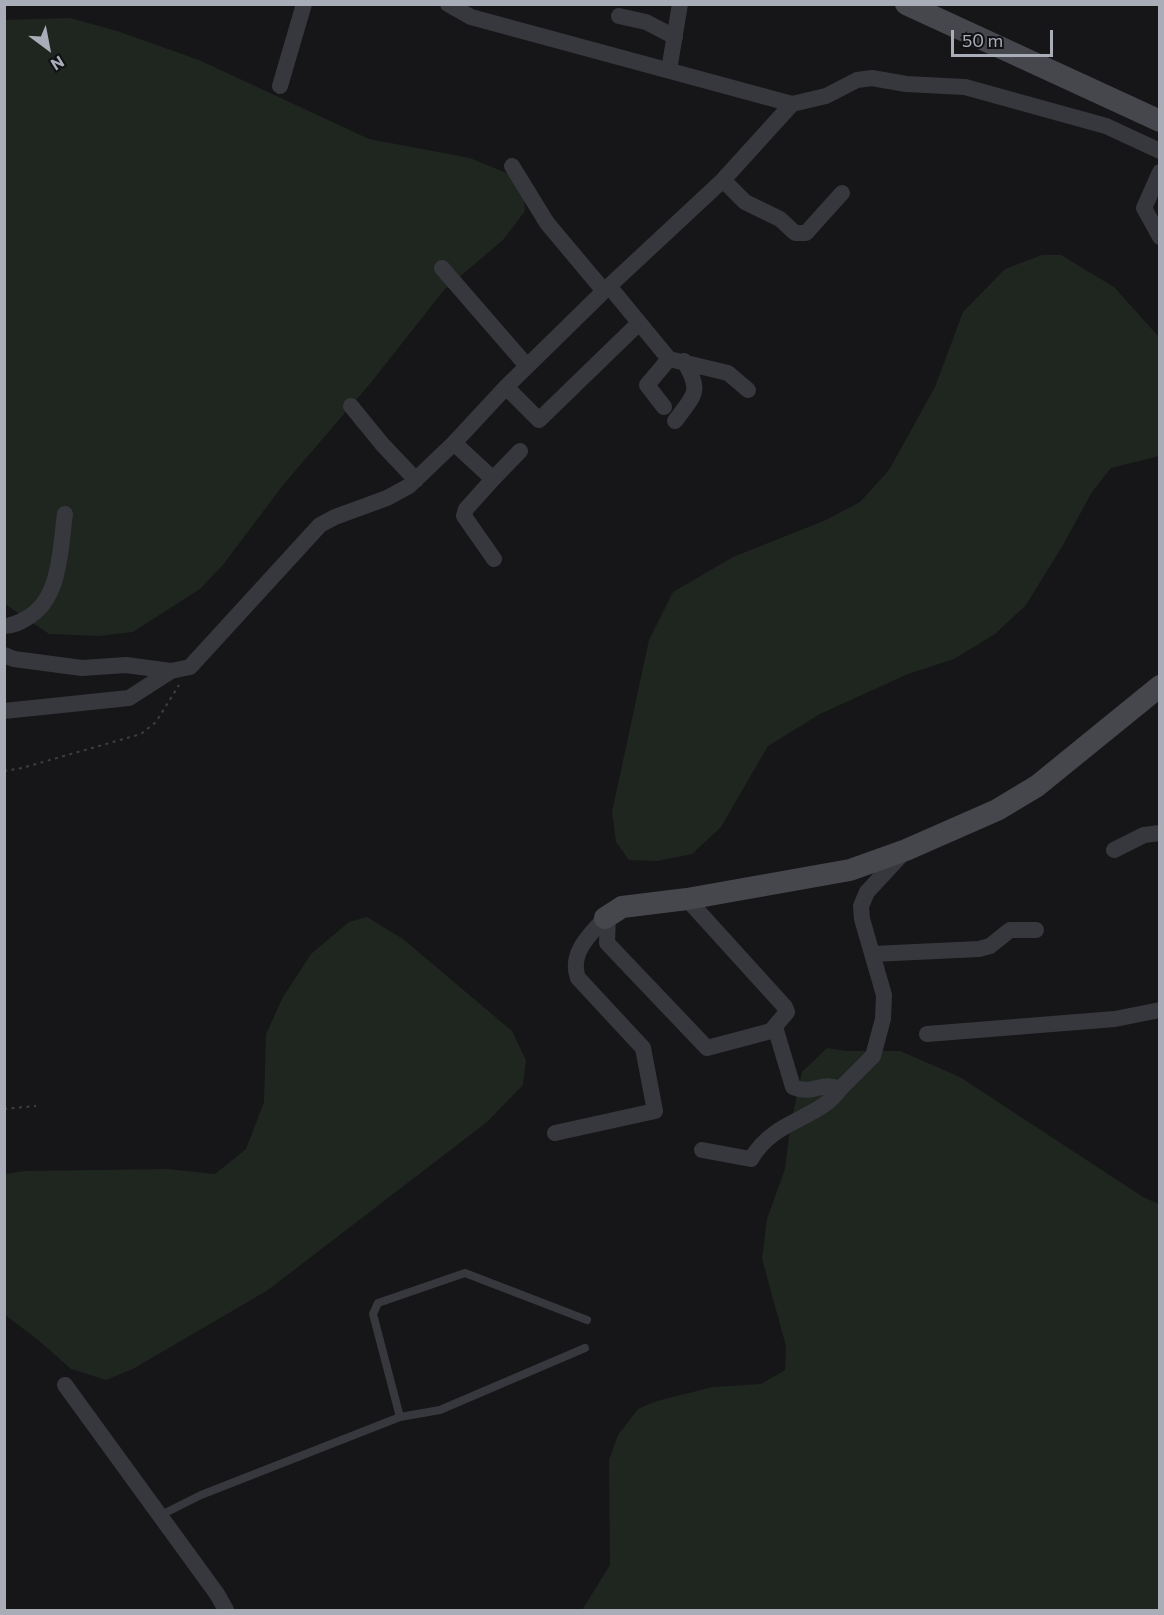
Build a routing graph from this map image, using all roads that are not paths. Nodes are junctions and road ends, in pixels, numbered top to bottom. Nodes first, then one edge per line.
1 (304, 4) edge
2 (448, 4) edge
3 (680, 4) edge
4 (906, 4) edge
5 (619, 16) dead end
6 (675, 37) junction
7 (669, 70) junction
8 (280, 86) dead end
9 (792, 104) junction
10 (1160, 121) edge
11 (1160, 151) edge
12 (512, 166) dead end
13 (1160, 172) edge
14 (723, 180) junction
15 (842, 193) dead end
16 (1160, 237) edge
17 (442, 268) dead end
18 (607, 289) junction
19 (639, 323) junction
20 (676, 360) junction
21 (527, 366) junction
22 (506, 387) junction
23 (748, 390) dead end
24 (351, 406) dead end
25 (664, 407) dead end
26 (675, 421) dead end
27 (454, 443) junction
28 (520, 451) dead end
29 (493, 479) junction
30 (416, 480) junction
31 (65, 514) dead end
32 (494, 559) dead end
33 (4, 626) edge
34 (4, 655) edge
35 (171, 671) junction
36 (1160, 686) edge
37 (4, 711) edge
38 (1160, 833) edge
39 (906, 850) junction
40 (1114, 850) dead end
41 (687, 899) junction
42 (607, 916) junction
43 (1036, 930) dead end
44 (873, 954) junction
45 (1160, 1010) edge
46 (775, 1027) junction
47 (927, 1034) dead end
48 (840, 1089) junction
49 (555, 1133) dead end
50 (702, 1150) dead end
51 (587, 1320) dead end
52 (585, 1348) dead end
53 (65, 1385) dead end
54 (400, 1418) junction
55 (159, 1516) junction
56 (226, 1611) edge

1 - 8 street
2 - 7 street
3 - 6 street
4 - 10 street
5 - 6 street
6 - 7 street
7 - 9 street
9 - 11 street
9 - 14 street
12 - 18 street
13 - 16 street
14 - 15 street
14 - 18 street
17 - 21 street
18 - 19 street
18 - 21 street
19 - 20 street
19 - 22 street
20 - 23 street
20 - 25 street
20 - 26 street
21 - 22 street
22 - 27 street
24 - 30 street
27 - 29 street
27 - 30 street
28 - 29 street
29 - 32 street
30 - 35 street
31 - 33 street
34 - 35 street
35 - 37 street
36 - 39 street
38 - 40 street
39 - 41 street
39 - 44 street
41 - 42 street
41 - 46 street
42 - 46 street
42 - 49 street
43 - 44 street
44 - 48 street
45 - 47 street
46 - 48 street
48 - 50 street
51 - 54 lane
52 - 54 lane
53 - 55 street
54 - 55 lane
55 - 56 street

